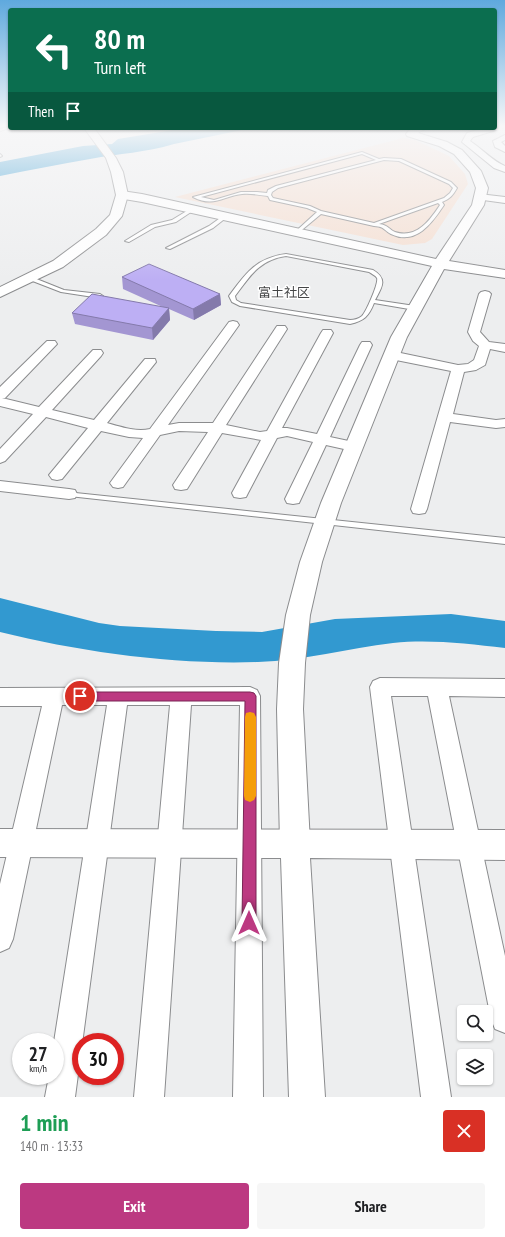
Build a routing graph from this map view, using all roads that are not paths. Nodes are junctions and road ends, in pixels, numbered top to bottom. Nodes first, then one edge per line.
1 (118, 177) edge
2 (269, 177) edge
3 (312, 177) edge
4 (437, 177) edge
5 (478, 177) edge
6 (232, 187) junction
7 (242, 193) junction
8 (122, 195) junction
9 (269, 196) junction
10 (479, 197) junction
11 (505, 200) edge
12 (439, 201) junction
13 (192, 210) junction
14 (320, 212) junction
15 (225, 217) junction
16 (374, 224) junction
17 (297, 233) junction
18 (127, 241) dead end
19 (168, 248) dead end
20 (440, 264) junction
21 (505, 274) edge
22 (32, 279) junction
23 (0, 293) edge
24 (485, 294) dead end
25 (107, 298) edge
26 (372, 301) junction
27 (415, 308) junction
28 (233, 325) dead end
29 (281, 329) dead end
30 (327, 333) dead end
31 (51, 344) dead end
32 (366, 345) dead end
33 (485, 345) junction
34 (505, 348) edge
35 (97, 353) dead end
36 (391, 355) junction
37 (150, 362) dead end
38 (458, 369) junction
39 (0, 395) edge
40 (0, 402) edge
41 (42, 412) junction
42 (444, 417) junction
43 (505, 423) edge
44 (98, 426) junction
45 (218, 428) junction
46 (155, 432) junction
47 (272, 435) junction
48 (322, 438) junction
49 (354, 446) junction
50 (0, 458) edge
51 (57, 475) dead end
52 (118, 483) dead end
53 (181, 485) dead end
54 (0, 486) edge
55 (240, 493) dead end
56 (68, 494) joint
57 (293, 499) dead end
58 (419, 509) dead end
59 (324, 521) junction
60 (505, 541) edge
61 (437, 688) junction
62 (504, 690) edge
63 (54, 696) junction
64 (181, 696) junction
65 (0, 697) edge
66 (118, 697) junction
67 (11, 843) edge
68 (97, 843) junction
69 (169, 843) junction
70 (249, 843) junction
71 (295, 843) junction
72 (401, 844) junction
73 (469, 845) junction
74 (505, 845) edge
75 (0, 939) edge
76 (505, 1019) edge
77 (60, 1097) edge
78 (149, 1097) edge
79 (248, 1097) edge
80 (307, 1097) edge
81 (436, 1097) edge

1 - 8 main road
2 - 6 lane
3 - 9 lane
4 - 12 lane
5 - 10 main road
6 - 7 lane
6 - 7 lane
7 - 9 lane
8 - 13 main road
8 - 22 main road
9 - 14 lane
10 - 11 street
10 - 20 main road
12 - 16 lane
12 - 16 lane
13 - 15 main road
13 - 18 lane
14 - 16 lane
14 - 17 lane
15 - 17 main road
15 - 19 lane
17 - 20 main road
20 - 21 main road
20 - 27 main road
22 - 23 main road
22 - 25 lane
24 - 33 street
26 - 26 lane
26 - 27 lane
27 - 36 main road
28 - 46 street
29 - 45 street
30 - 47 street
31 - 39 street
32 - 48 street
33 - 34 street
33 - 38 street
35 - 41 street
36 - 38 street
36 - 49 main road
37 - 44 street
38 - 42 street
40 - 41 street
41 - 44 street
41 - 50 street
42 - 43 street
42 - 58 street
44 - 46 street
44 - 51 street
45 - 46 street
45 - 47 street
45 - 53 street
46 - 52 street
47 - 48 street
47 - 55 street
48 - 49 street
48 - 57 street
49 - 59 main road
54 - 56 street
56 - 59 lane
59 - 60 lane
59 - 71 main road
61 - 62 street
61 - 72 street
61 - 73 street
63 - 65 street
63 - 66 street
63 - 67 street
64 - 66 street
64 - 69 street
64 - 70 street
66 - 68 street
67 - 68 street
67 - 75 street
68 - 69 street
68 - 77 street
69 - 70 street
69 - 78 street
70 - 71 street
70 - 79 street
71 - 72 street
71 - 80 street
72 - 73 street
72 - 81 street
73 - 74 street
73 - 76 street

